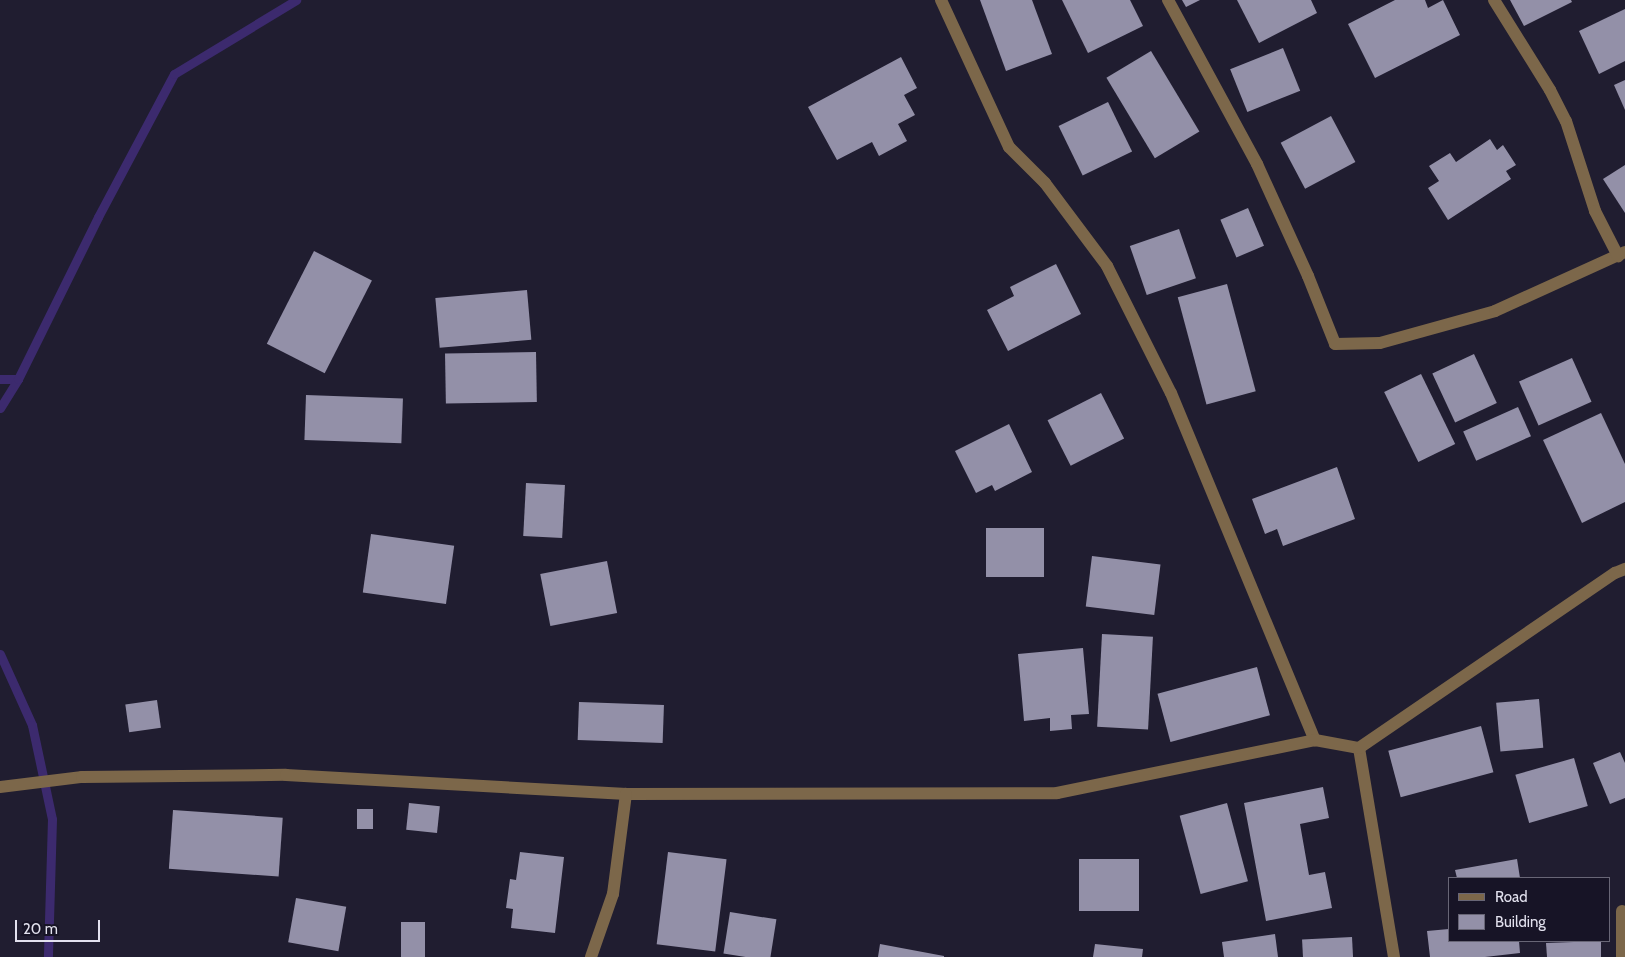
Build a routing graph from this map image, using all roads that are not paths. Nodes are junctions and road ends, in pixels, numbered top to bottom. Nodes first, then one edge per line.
1 (941, 0) edge
2 (1168, 0) edge
3 (1494, 0) edge
4 (1622, 254) edge
5 (1625, 569) edge
6 (1315, 740) junction
7 (1359, 748) junction
8 (0, 787) edge
9 (626, 794) junction
10 (1622, 911) dead end
11 (592, 957) edge
12 (1394, 957) edge
13 (1622, 957) edge

1 - 6 street
2 - 4 street
3 - 4 street
5 - 7 street
6 - 7 street
6 - 9 street
7 - 12 street
8 - 9 street
9 - 11 street
10 - 13 street

